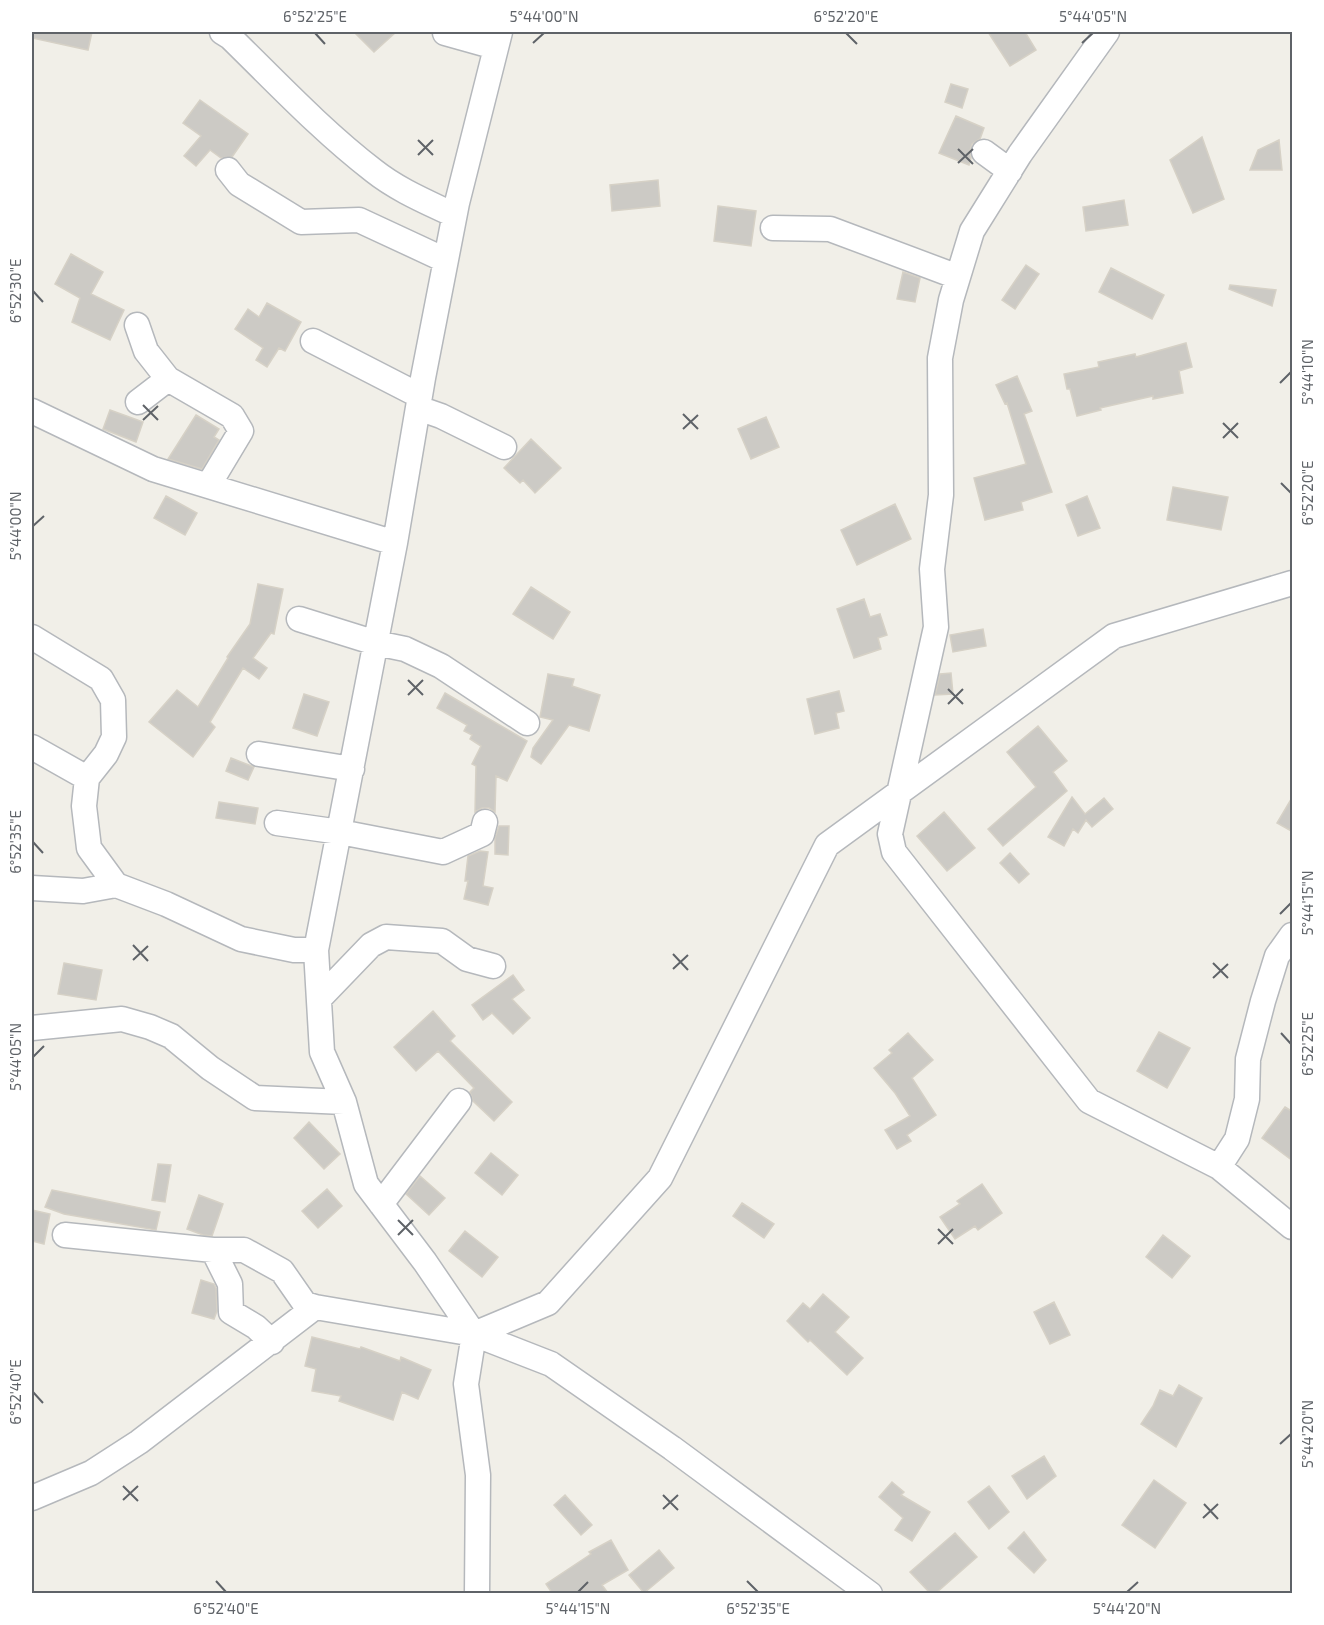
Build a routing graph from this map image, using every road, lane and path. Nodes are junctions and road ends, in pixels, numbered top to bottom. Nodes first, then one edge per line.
1 (222, 32) edge
2 (1107, 32) edge
3 (446, 33) edge
4 (497, 39) edge
5 (984, 152) dead end
6 (228, 170) dead end
7 (1010, 171) junction
8 (454, 214) junction
9 (772, 228) dead end
10 (445, 260) junction
11 (958, 277) junction
12 (137, 325) dead end
13 (313, 341) dead end
14 (168, 379) junction
15 (138, 402) dead end
16 (419, 402) junction
17 (32, 411) edge
18 (504, 447) dead end
19 (208, 486) junction
20 (395, 543) junction
21 (1293, 583) edge
22 (298, 619) dead end
23 (32, 637) edge
24 (376, 643) junction
25 (527, 723) dead end
26 (32, 747) edge
27 (259, 754) dead end
28 (352, 769) junction
29 (87, 778) junction
30 (900, 792) junction
31 (484, 822) dead end
32 (277, 823) dead end
33 (340, 832) junction
34 (116, 885) junction
35 (32, 888) edge
36 (1293, 935) edge
37 (316, 950) junction
38 (493, 966) dead end
39 (319, 999) junction
40 (32, 1028) edge
41 (459, 1101) dead end
42 (344, 1102) junction
43 (1219, 1167) junction
44 (381, 1204) junction
45 (1293, 1227) edge
46 (65, 1235) dead end
47 (213, 1250) junction
48 (315, 1307) junction
49 (474, 1334) junction
50 (272, 1342) junction
51 (32, 1498) edge
52 (477, 1593) edge
53 (870, 1593) edge

1 - 8 street
2 - 7 street
3 - 4 street
4 - 8 street
5 - 7 street
6 - 10 street
7 - 11 street
8 - 10 street
9 - 11 street
10 - 16 street
11 - 30 street
12 - 14 street
13 - 16 street
14 - 15 street
14 - 19 street
16 - 18 street
16 - 20 street
17 - 19 street
19 - 20 street
20 - 24 street
21 - 30 street
22 - 24 street
23 - 29 street
24 - 25 street
24 - 28 street
26 - 29 street
27 - 28 street
28 - 33 street
29 - 34 street
30 - 43 street
30 - 49 street
31 - 33 street
32 - 33 street
33 - 37 street
34 - 35 street
34 - 37 street
36 - 43 street
37 - 39 street
38 - 39 street
39 - 42 street
40 - 42 street
41 - 44 street
42 - 44 street
43 - 45 street
44 - 49 street
46 - 47 street
47 - 48 street
47 - 50 street
48 - 49 street
48 - 50 street
49 - 52 street
49 - 53 street
50 - 51 street

